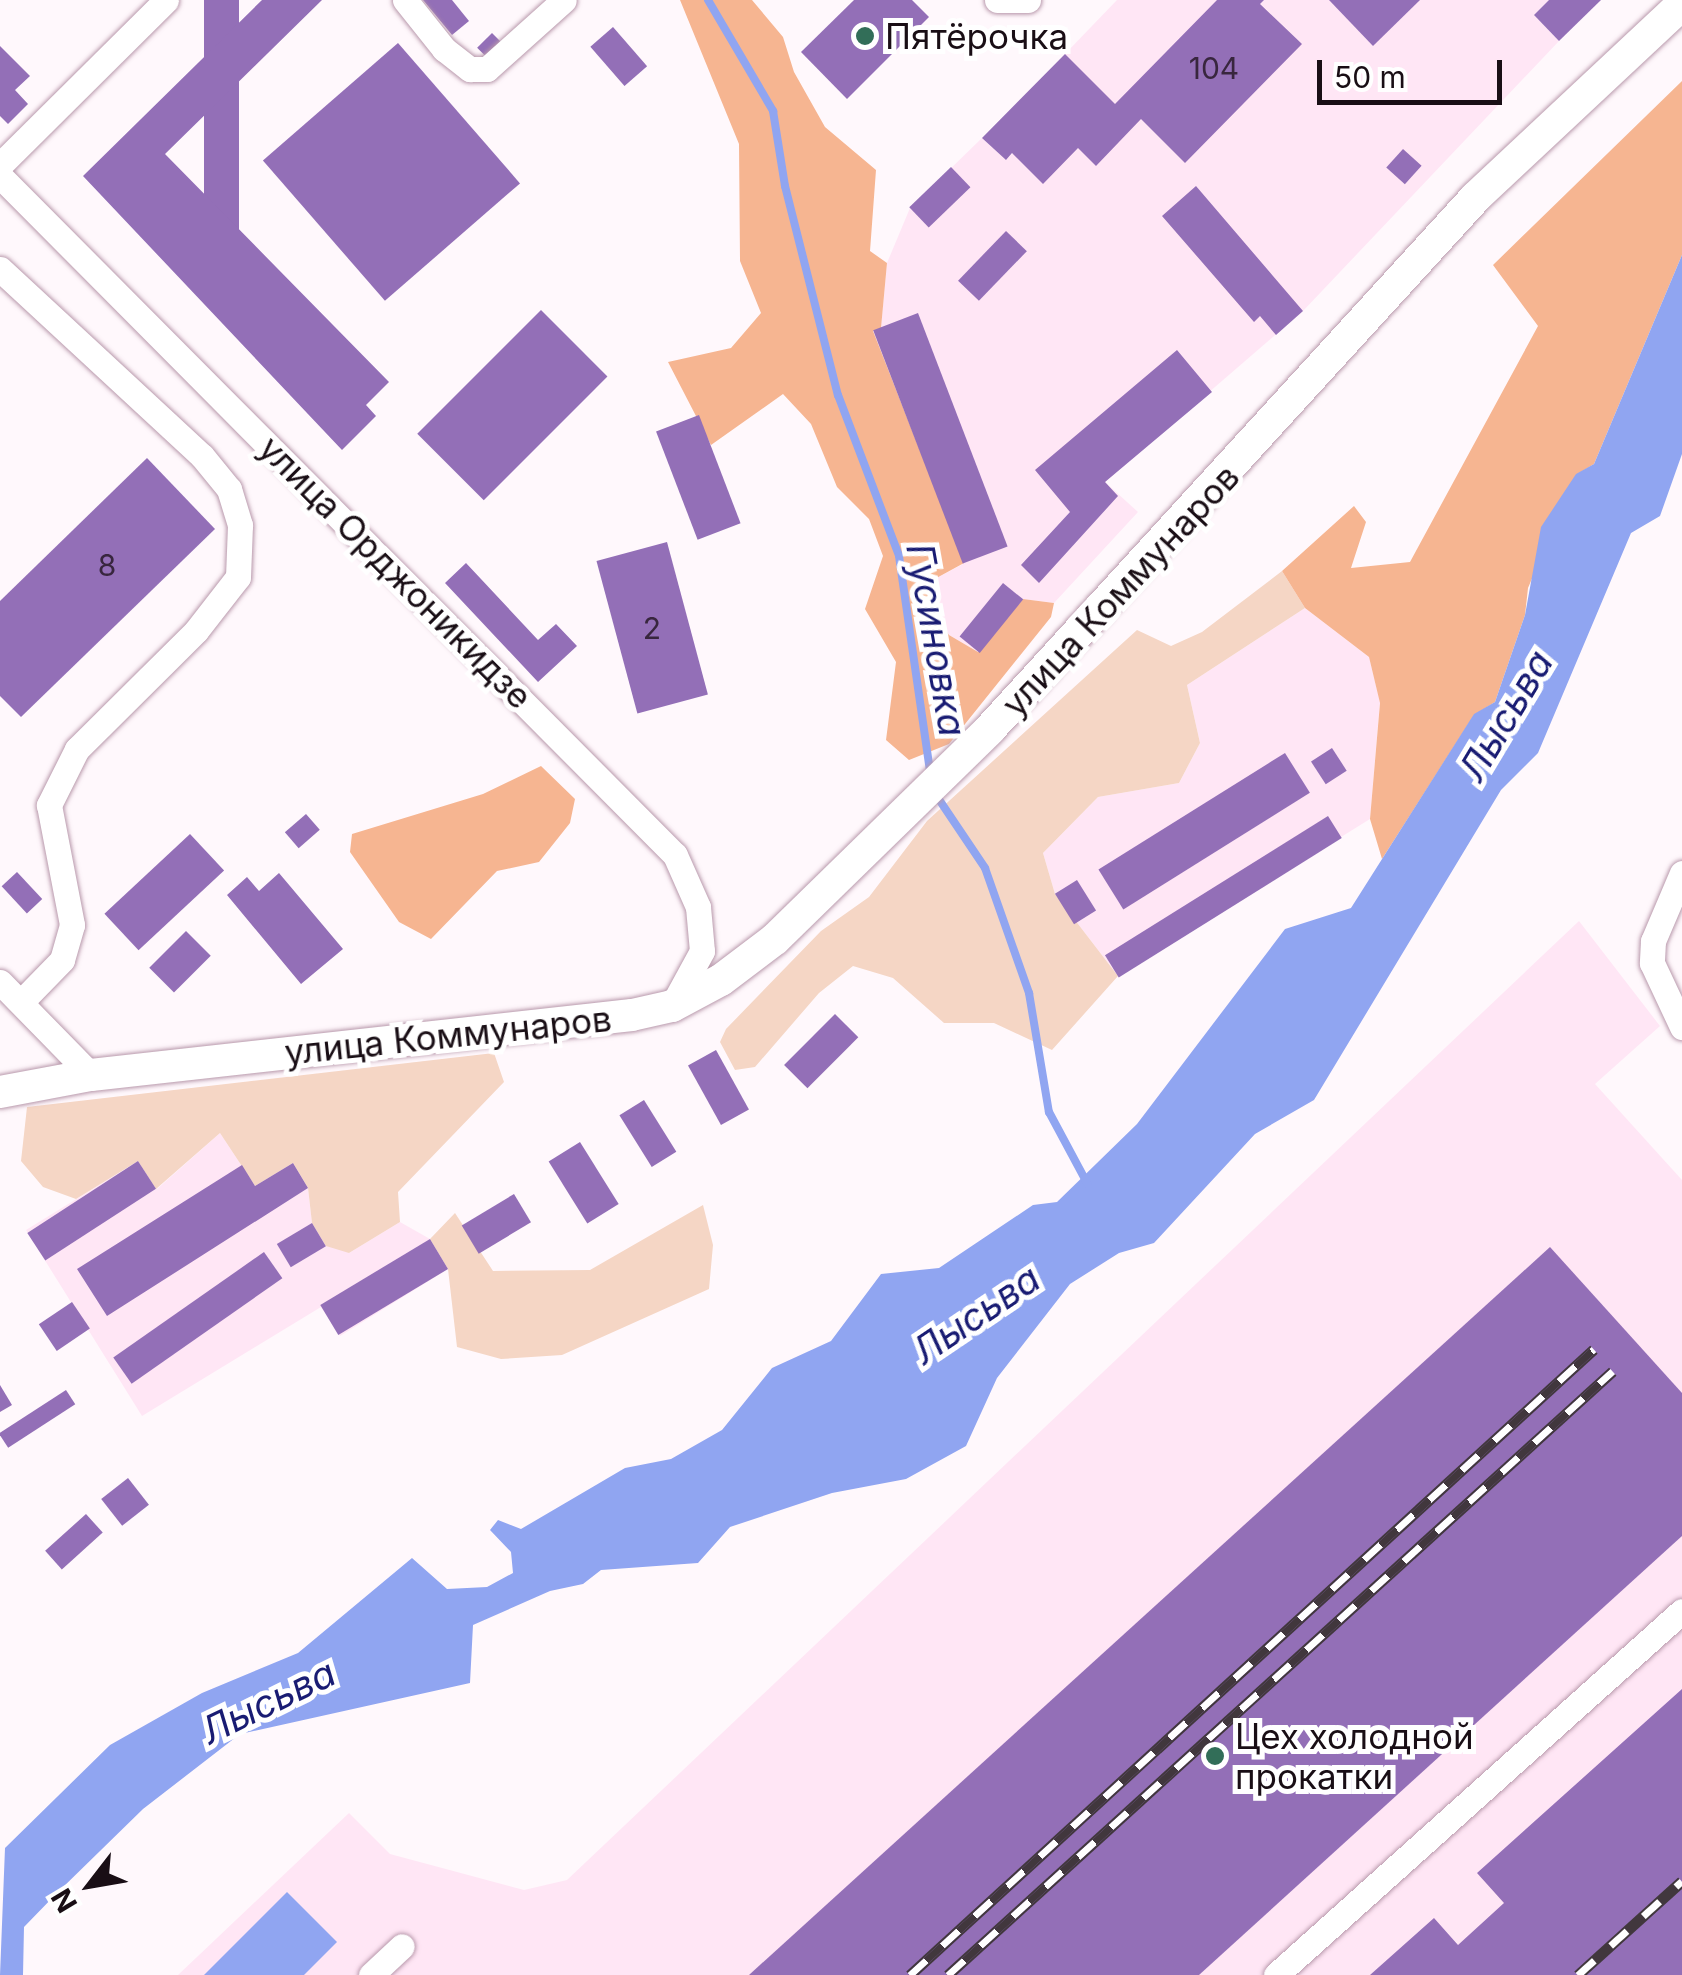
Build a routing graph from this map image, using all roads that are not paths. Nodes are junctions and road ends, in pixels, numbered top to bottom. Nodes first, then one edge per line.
1 (166, 0) edge
2 (404, 0) edge
3 (564, 0) edge
4 (998, 0) edge
5 (1028, 0) edge
6 (1682, 4) edge
7 (0, 165) edge
8 (0, 176) edge
9 (0, 269) edge
10 (1682, 874) edge
11 (0, 982) edge
12 (21, 1002) junction
13 (672, 1006) junction
14 (1682, 1026) edge
15 (92, 1075) junction
16 (0, 1092) edge
17 (1682, 1611) edge
18 (402, 1946) dead end
19 (371, 1975) edge
20 (1276, 1975) edge

1 - 7 street
2 - 3 street
4 - 5 street
6 - 13 main road, улица Коммунаров
8 - 13 street, улица Орджоникидзе
9 - 12 street
10 - 14 street
11 - 12 street
12 - 15 street
13 - 15 main road, улица Коммунаров
15 - 16 main road, улица Коммунаров
17 - 20 street
18 - 19 street

